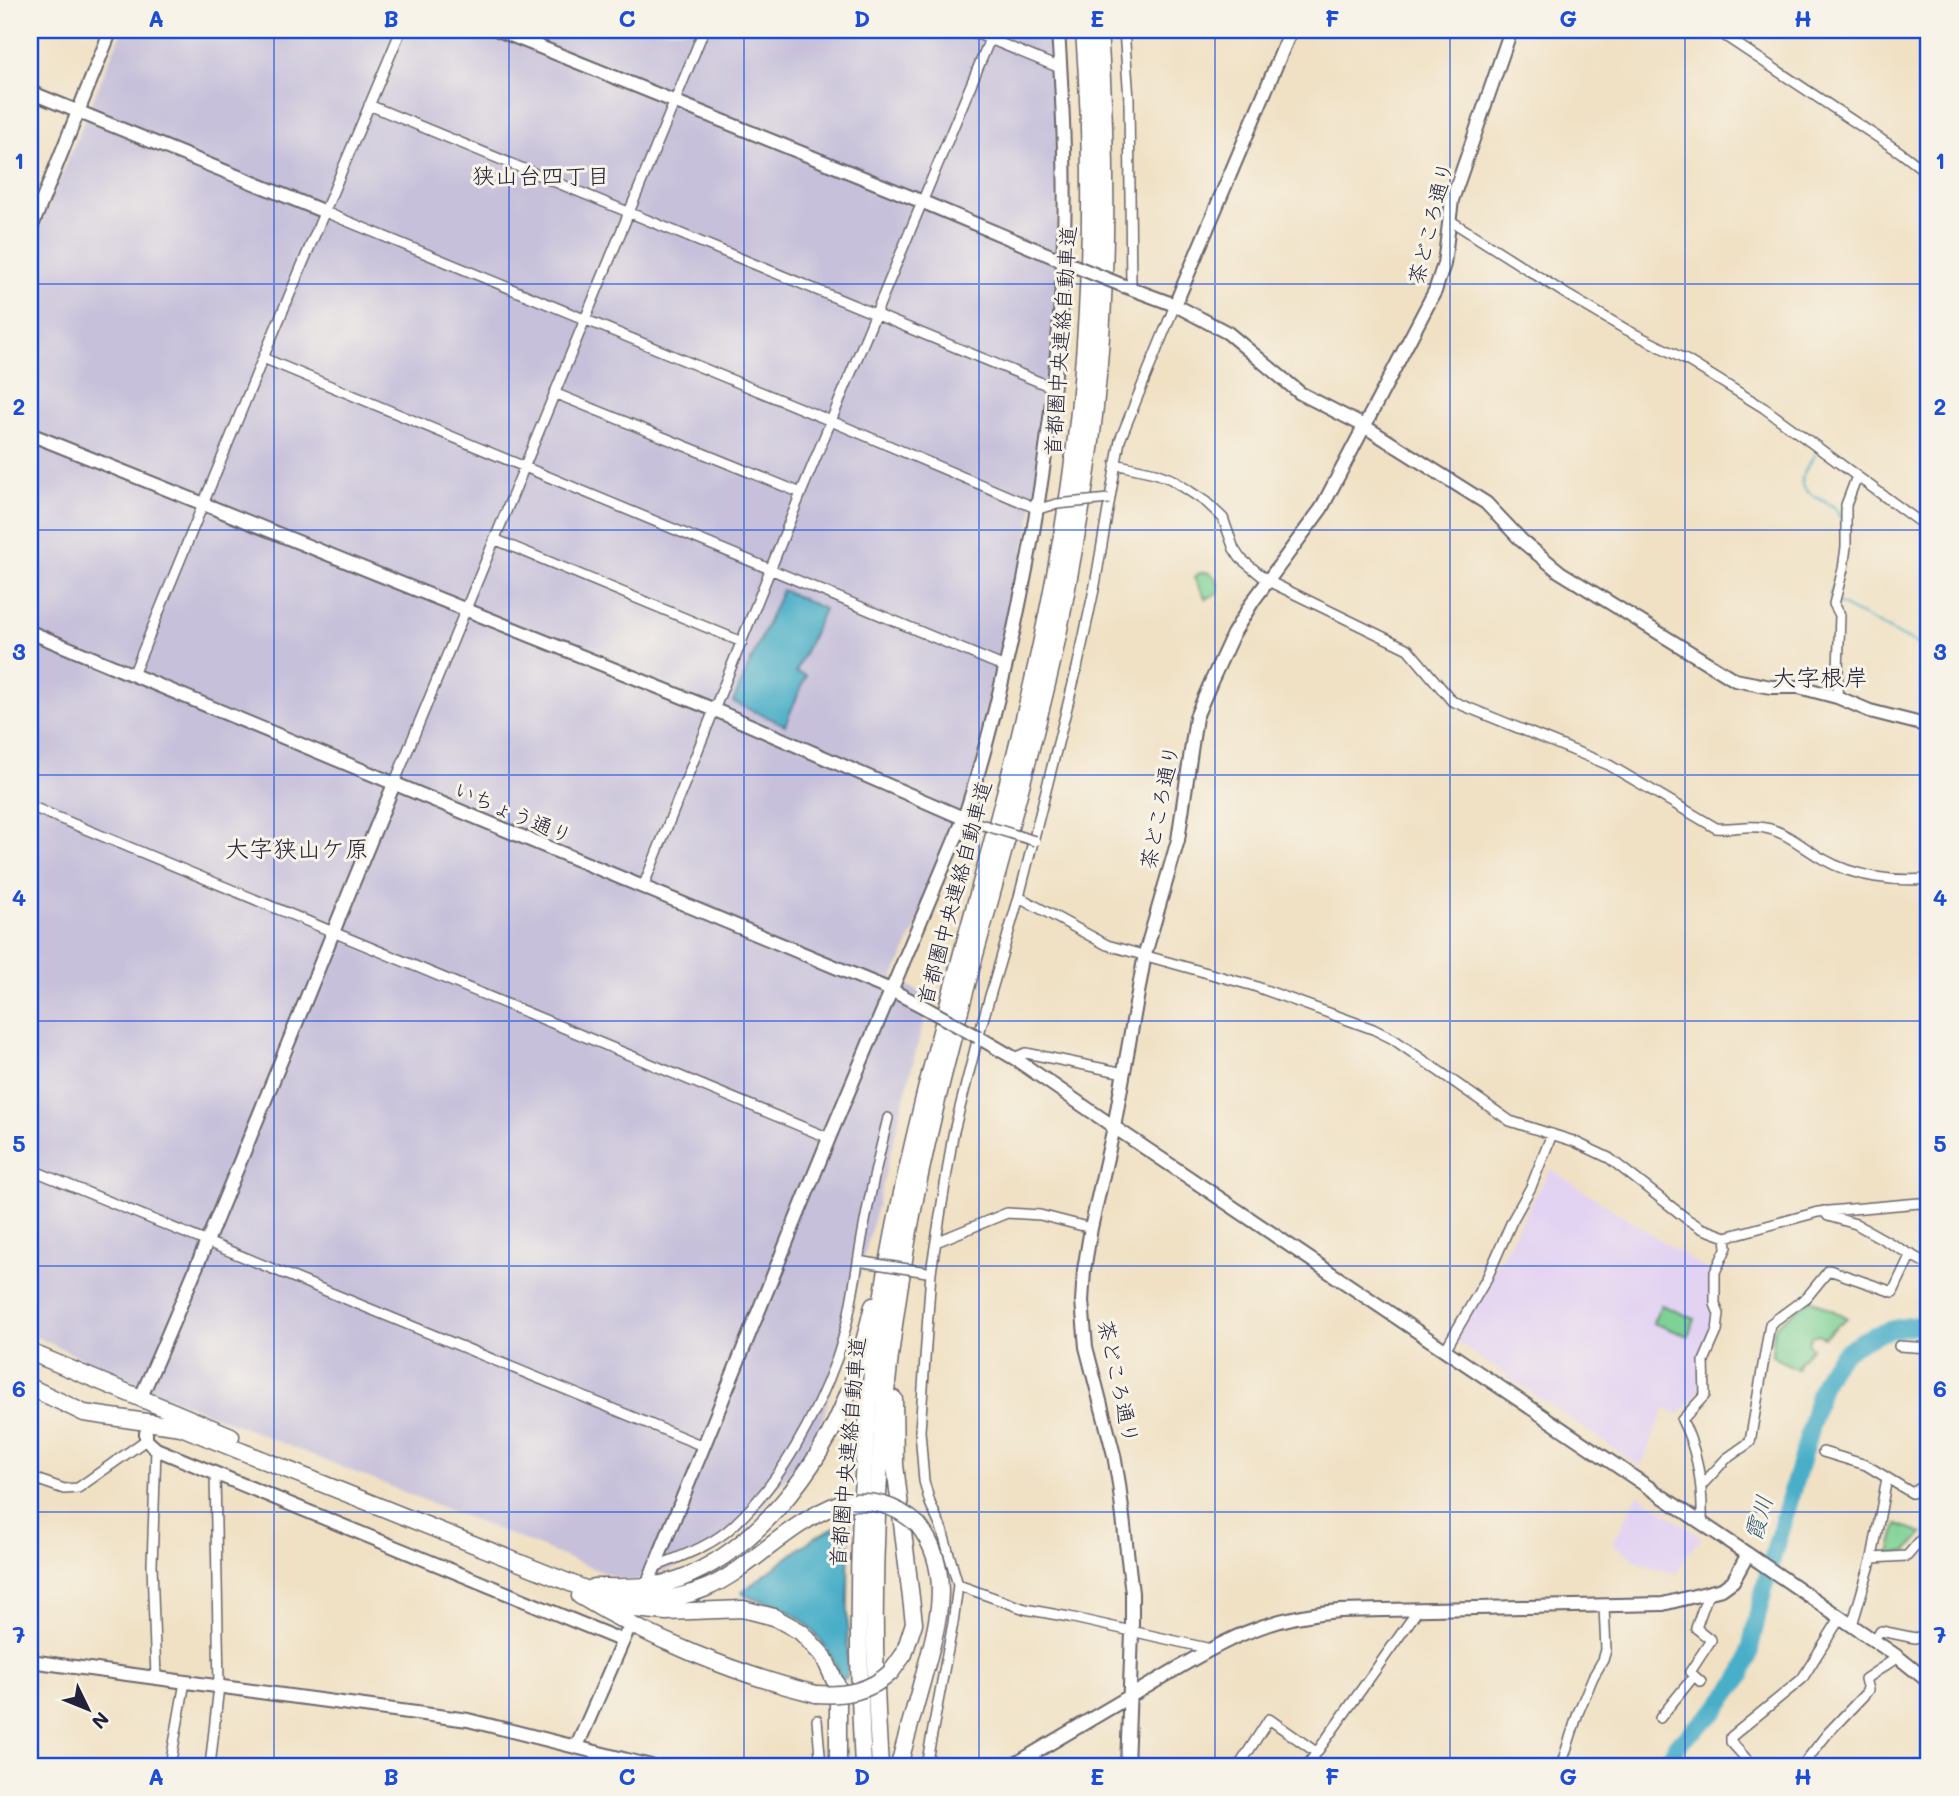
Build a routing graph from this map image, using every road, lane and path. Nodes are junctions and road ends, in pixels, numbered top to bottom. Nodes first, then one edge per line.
1 (111, 30) edge
2 (401, 30) edge
3 (498, 30) edge
4 (704, 30) edge
5 (968, 30) edge
6 (1058, 30) edge
7 (1084, 30) edge
8 (1099, 30) edge
9 (1124, 30) edge
10 (1291, 30) edge
11 (1511, 30) edge
12 (1716, 30) edge
13 (990, 39) junction
14 (1060, 68) junction
15 (30, 92) edge
16 (674, 102) junction
17 (369, 105) junction
18 (78, 112) junction
19 (1929, 174) edge
20 (923, 202) junction
21 (630, 211) junction
22 (325, 212) junction
23 (1448, 219) junction
24 (30, 231) edge
25 (1068, 263) junction
26 (1128, 287) junction
27 (1175, 305) junction
28 (877, 313) junction
29 (584, 321) junction
30 (262, 358) junction
31 (1054, 388) junction
32 (554, 393) junction
33 (831, 421) junction
34 (1364, 426) junction
35 (30, 435) edge
36 (1115, 464) junction
37 (524, 467) junction
38 (1857, 476) junction
39 (801, 493) junction
40 (1109, 499) junction
41 (202, 506) junction
42 (1038, 509) junction
43 (1929, 529) edge
44 (494, 538) junction
45 (772, 569) junction
46 (1268, 581) junction
47 (465, 608) junction
48 (30, 632) edge
49 (742, 642) junction
50 (1006, 667) junction
51 (133, 676) junction
52 (1837, 697) junction
53 (715, 710) junction
54 (1929, 726) edge
55 (394, 784) junction
56 (30, 806) edge
57 (969, 820) junction
58 (1035, 841) junction
59 (1929, 879) edge
60 (643, 887) junction
61 (1019, 897) junction
62 (331, 933) junction
63 (1145, 954) junction
64 (892, 991) junction
65 (978, 1037) junction
66 (1014, 1058) junction
67 (1124, 1073) junction
68 (888, 1118) dead end
69 (1114, 1127) junction
70 (1552, 1134) junction
71 (829, 1138) junction
72 (908, 1162) junction
73 (30, 1169) edge
74 (917, 1191) junction
75 (1929, 1206) edge
76 (1824, 1211) junction
77 (1091, 1228) junction
78 (1726, 1237) junction
79 (936, 1242) junction
80 (208, 1243) junction
81 (1910, 1254) junction
82 (861, 1262) junction
83 (1929, 1265) edge
84 (929, 1272) junction
85 (1899, 1346) dead end
86 (1929, 1348) edge
87 (1445, 1350) junction
88 (30, 1352) edge
89 (30, 1387) edge
90 (144, 1390) dead end
91 (149, 1440) junction
92 (703, 1446) junction
93 (1823, 1452) dead end
94 (215, 1474) junction
95 (30, 1477) edge
96 (1887, 1478) junction
97 (1929, 1483) edge
98 (1701, 1486) junction
99 (1702, 1523) junction
100 (1926, 1534) dead end
101 (1752, 1556) junction
102 (1872, 1558) junction
103 (652, 1572) joint
104 (545, 1574) junction
105 (958, 1585) junction
106 (594, 1587) junction
107 (1708, 1594) junction
108 (1604, 1607) junction
109 (1418, 1610) junction
110 (1846, 1621) junction
111 (1132, 1632) junction
112 (1929, 1634) edge
113 (1872, 1639) junction
114 (1210, 1649) junction
115 (1898, 1657) junction
116 (30, 1661) edge
117 (156, 1678) junction
118 (185, 1682) junction
119 (1929, 1682) edge
120 (219, 1686) junction
121 (1129, 1696) junction
122 (1660, 1718) dead end
123 (817, 1720) dead end
124 (577, 1746) junction
125 (1316, 1752) junction
126 (622, 1763) edge
127 (170, 1766) edge
128 (209, 1766) edge
129 (651, 1766) edge
130 (821, 1766) edge
131 (838, 1766) edge
132 (863, 1766) edge
133 (880, 1766) edge
134 (899, 1766) edge
135 (926, 1766) edge
136 (1012, 1766) edge
137 (1127, 1766) edge
138 (1239, 1766) edge
139 (1307, 1766) edge
140 (1561, 1766) edge
141 (1764, 1766) edge
142 (1802, 1766) edge

1 - 18 street
2 - 17 street
3 - 16 street
4 - 16 street
5 - 13 street
6 - 14 street
7 - 72 highway, 首都圏中央連絡自動車道
8 - 74 highway, 首都圏中央連絡自動車道
9 - 26 street
10 - 27 street
11 - 23 street, 茶どころ通り
12 - 19 street
13 - 14 street
13 - 20 street
14 - 25 street
15 - 18 street
16 - 20 street
16 - 21 street
17 - 21 street
17 - 22 street
18 - 22 street
18 - 24 street
20 - 25 street
20 - 28 street
21 - 28 street
21 - 29 street
22 - 29 street
22 - 30 street
23 - 34 street, 茶どころ通り
23 - 38 street
25 - 26 street, bridge
25 - 31 street
26 - 27 street
27 - 34 street
27 - 36 street
28 - 31 street
28 - 33 street
29 - 32 street
29 - 33 street
30 - 37 street
30 - 41 street
31 - 42 street
32 - 37 street
32 - 39 street
33 - 39 street
33 - 42 street
34 - 46 street, 茶どころ通り
34 - 52 street
35 - 41 street
36 - 40 street
36 - 46 street
37 - 44 street
37 - 45 street
38 - 43 street
38 - 52 street
39 - 45 street
40 - 42 street, bridge
40 - 58 street
41 - 47 street
41 - 51 street
42 - 50 street
44 - 47 street
44 - 49 street
45 - 49 street
45 - 50 street
46 - 59 street
46 - 63 street, 茶どころ通り
47 - 53 street
47 - 55 street
48 - 51 street, いちょう通り
49 - 53 street
50 - 57 street
51 - 55 street, いちょう通り
52 - 54 street
53 - 57 street
53 - 60 street
55 - 60 street, いちょう通り
55 - 62 street
56 - 62 street
57 - 58 street, bridge
57 - 64 street
58 - 61 street
60 - 64 street, いちょう通り
61 - 63 street
61 - 65 street
62 - 71 street
62 - 80 street
63 - 67 street, 茶どころ通り
63 - 70 street
64 - 65 street, いちょう通り, bridge
64 - 71 street
65 - 66 street, いちょう通り
65 - 79 street
66 - 67 street
66 - 69 street, いちょう通り
67 - 69 street, 茶どころ通り
68 - 82 street
69 - 77 street, 茶どころ通り
69 - 87 street, いちょう通り
70 - 78 street
70 - 87 street
71 - 92 street
72 - 106 highway
72 - 132 highway, 首都圏中央連絡自動車道
73 - 80 street
74 - 104 highway, bridge
74 - 133 highway, 首都圏中央連絡自動車道
75 - 76 street
76 - 78 street
76 - 81 street
77 - 79 street
77 - 111 street, 茶どころ通り
78 - 98 street
79 - 84 street
80 - 90 street
80 - 92 street
81 - 83 street
81 - 98 street
82 - 84 street, bridge
82 - 103 street
84 - 105 street
85 - 86 street
87 - 99 street, いちょう通り
88 - 106 highway
89 - 104 highway
91 - 94 street
91 - 95 street
91 - 117 street
92 - 103 street
93 - 96 street
94 - 120 street
94 - 124 street
96 - 97 street
96 - 102 street
98 - 99 street
99 - 101 street, いちょう通り
100 - 102 street
101 - 107 street
101 - 110 street, いちょう通り
102 - 110 street
104 - 131 highway
105 - 111 street
105 - 135 street
106 - 134 highway, bridge
107 - 108 street
107 - 122 street
108 - 109 street
108 - 140 street
109 - 114 street
109 - 125 street
110 - 113 street, いちょう通り
110 - 141 street
111 - 114 street
111 - 121 street, 茶どころ通り
112 - 113 street
113 - 115 street, いちょう通り
114 - 121 street
115 - 119 street, いちょう通り
115 - 142 street
116 - 117 street
117 - 118 street
118 - 120 street
118 - 127 street
120 - 124 street
120 - 128 street
121 - 136 street
121 - 137 street, 茶どころ通り
123 - 130 street
124 - 126 street
125 - 138 street
125 - 139 street
126 - 129 street

